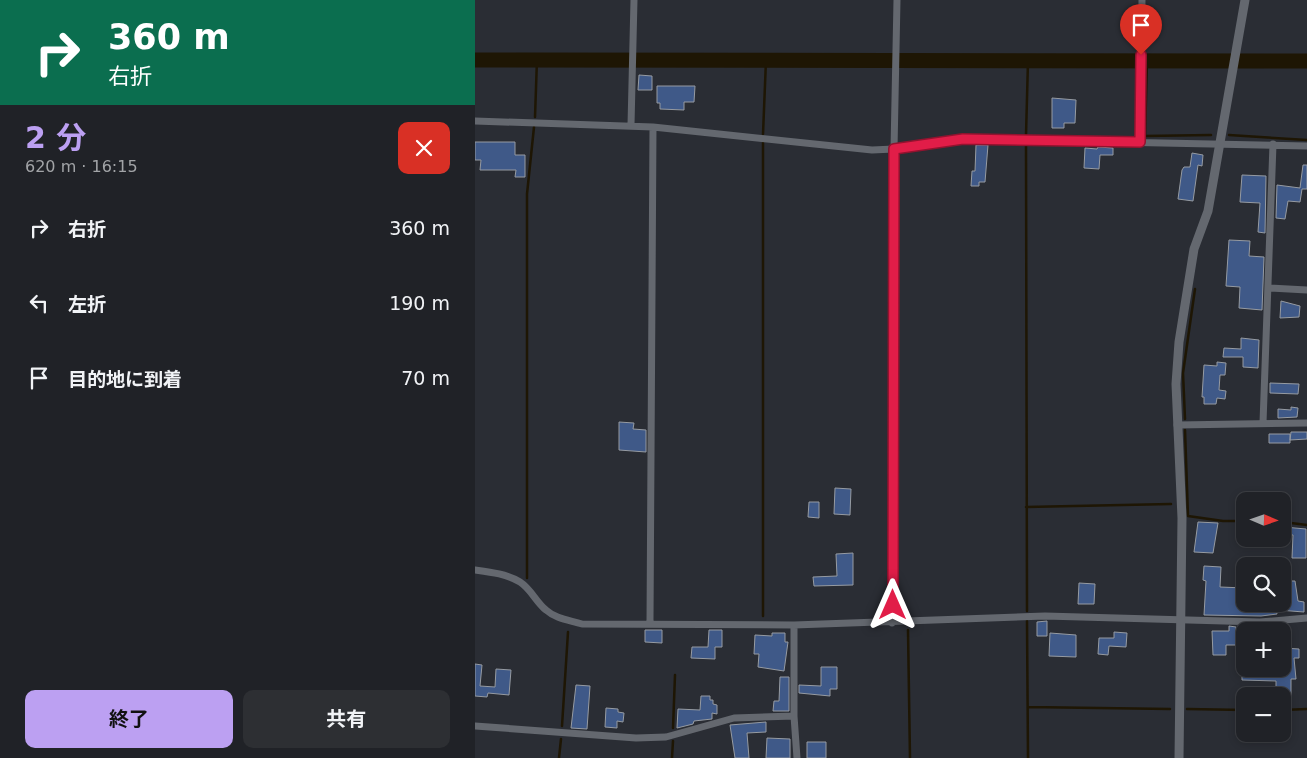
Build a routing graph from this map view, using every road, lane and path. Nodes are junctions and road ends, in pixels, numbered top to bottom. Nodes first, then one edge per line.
1 (634, 0) edge
2 (897, 0) edge
3 (1142, 0) edge
4 (1245, 0) edge
5 (475, 120) edge
6 (631, 125) junction
7 (653, 127) junction
8 (1140, 142) junction
9 (1221, 143) junction
10 (1273, 144) junction
11 (1307, 146) edge
12 (894, 149) junction
13 (1268, 288) junction
14 (1307, 290) edge
15 (1263, 423) junction
16 (1307, 423) edge
17 (1177, 425) junction
18 (475, 570) edge
19 (1307, 618) edge
20 (1182, 620) junction
21 (650, 622) junction
22 (892, 623) junction
23 (794, 625) junction
24 (794, 716) junction
25 (475, 726) edge
26 (797, 758) edge
27 (1179, 758) edge

1 - 6 street
2 - 12 street
3 - 8 street
4 - 9 street
5 - 6 street
6 - 7 street
7 - 12 street
7 - 21 street
8 - 9 street
8 - 12 street
9 - 10 street
9 - 17 street
10 - 11 street
10 - 13 street
12 - 22 street
13 - 14 street
13 - 15 street
15 - 16 street
15 - 17 street
17 - 20 street
18 - 21 street
19 - 20 street
20 - 22 street
20 - 27 street
21 - 23 street
22 - 23 street
23 - 24 street
24 - 25 street
24 - 26 street

